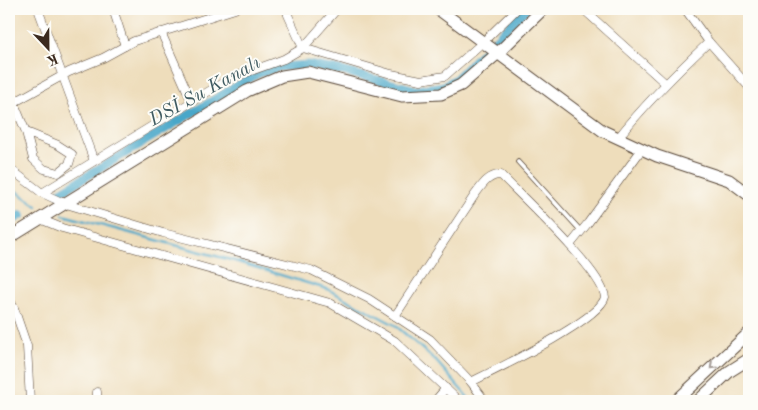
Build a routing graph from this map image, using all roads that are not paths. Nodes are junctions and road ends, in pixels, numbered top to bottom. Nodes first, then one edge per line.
1 (38, 9) edge
2 (113, 9) edge
3 (235, 9) edge
4 (287, 9) edge
5 (337, 9) edge
6 (438, 9) edge
7 (517, 9) edge
8 (543, 9) edge
9 (583, 9) edge
10 (685, 9) edge
11 (161, 32) junction
12 (482, 42) junction
13 (709, 42) junction
14 (125, 46) junction
15 (303, 48) junction
16 (498, 53) junction
17 (63, 75) junction
18 (665, 84) junction
19 (749, 87) edge
20 (9, 91) edge
21 (192, 102) junction
22 (11, 106) edge
23 (26, 132) junction
24 (618, 138) junction
25 (642, 149) junction
26 (94, 161) junction
27 (518, 162) dead end
28 (9, 168) edge
29 (42, 193) junction
30 (749, 195) edge
31 (66, 204) junction
32 (40, 219) junction
33 (581, 231) junction
34 (9, 238) edge
35 (570, 244) junction
36 (9, 299) edge
37 (395, 316) junction
38 (749, 334) edge
39 (749, 359) edge
40 (470, 382) junction
41 (446, 388) junction
42 (97, 392) dead end
43 (30, 401) edge
44 (97, 401) edge
45 (435, 401) edge
46 (459, 401) edge
47 (486, 401) edge
48 (676, 401) edge
49 (698, 401) edge

1 - 17 street
2 - 14 street
3 - 11 street
4 - 15 street
5 - 15 street
6 - 12 street
7 - 12 street
8 - 16 street
9 - 18 street
10 - 13 street
11 - 14 street
11 - 21 street
12 - 15 street
12 - 16 street
13 - 18 street
13 - 19 street
14 - 17 street
15 - 21 street
16 - 24 street
16 - 31 street
17 - 22 street
17 - 26 street
18 - 24 street
20 - 22 street
21 - 26 street
22 - 23 street
23 - 23 street
24 - 25 street
25 - 30 street
25 - 33 street
26 - 29 street
27 - 33 lane
28 - 29 street
29 - 31 street
31 - 32 street
31 - 37 street
32 - 34 street
32 - 41 street
33 - 35 street
35 - 37 street
35 - 40 street
36 - 43 street
37 - 40 street
38 -> 48 street
39 - 49 street
40 - 47 street
41 - 45 street
41 - 46 street
42 - 44 street

